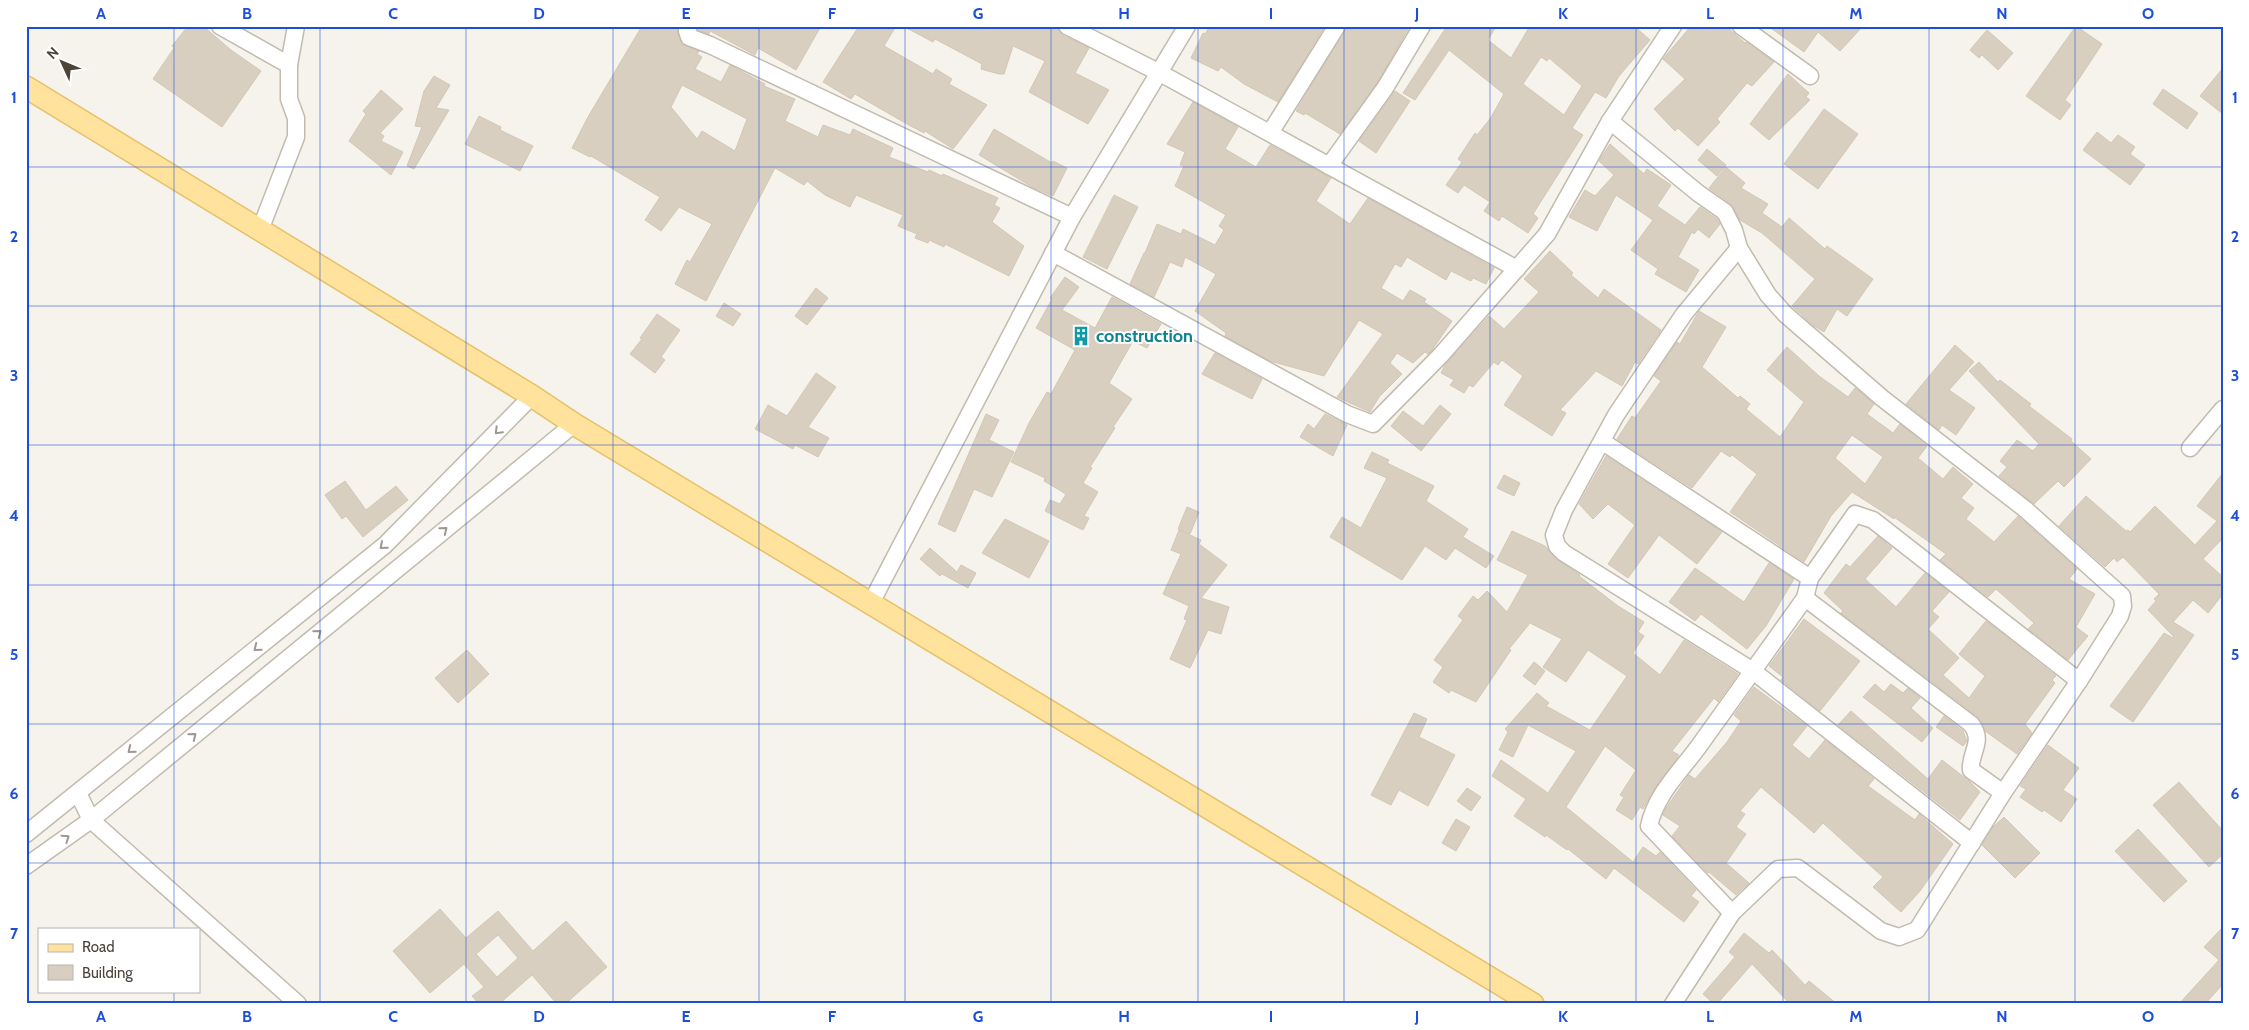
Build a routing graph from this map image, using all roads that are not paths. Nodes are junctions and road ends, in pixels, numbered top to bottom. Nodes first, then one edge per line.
1 (220, 26) edge
2 (296, 26) edge
3 (689, 26) edge
4 (1067, 26) edge
5 (1187, 26) edge
6 (1337, 26) edge
7 (1422, 26) edge
8 (1673, 26) edge
9 (1741, 26) edge
10 (289, 66) junction
11 (1160, 73) junction
12 (1810, 76) dead end
13 (26, 87) edge
14 (1610, 121) junction
15 (1270, 133) junction
16 (1329, 166) junction
17 (1072, 217) junction
18 (260, 230) junction
19 (1738, 248) junction
20 (1054, 253) junction
21 (1517, 269) junction
22 (532, 396) junction
23 (2223, 409) edge
24 (574, 424) junction
25 (1603, 442) junction
26 (2190, 448) dead end
27 (1810, 578) junction
28 (1805, 598) junction
29 (871, 603) junction
30 (1753, 671) junction
31 (2079, 681) junction
32 (78, 793) junction
33 (2003, 793) junction
34 (91, 820) junction
35 (26, 834) edge
36 (1972, 843) junction
37 (26, 866) edge
38 (1732, 913) junction
39 (298, 1004) edge
40 (1533, 1004) edge
41 (1673, 1004) edge

1 - 10 street
2 - 10 street
3 - 17 street
4 - 11 street
5 - 11 street
6 - 15 street
7 - 16 street
8 - 14 street
9 - 12 street
10 - 18 street
11 - 15 street
11 - 17 street
13 - 18 main road
14 - 19 street
14 - 21 street
15 - 16 street
16 - 21 street
17 - 20 street
18 - 22 main road
19 - 25 street
19 - 31 street
20 - 21 street
20 - 29 street
22 - 24 main road
22 -> 32 street
23 - 26 street
24 - 29 main road
34 -> 24 street
25 - 27 street
25 - 30 street
27 - 28 street
27 - 31 street
28 - 30 street
28 - 33 street
29 - 40 main road
30 - 36 street
30 - 38 street
31 - 33 street
32 - 34 street
32 - 35 street
33 - 36 street
37 -> 34 street
34 - 39 street
36 - 38 street
38 - 41 street

